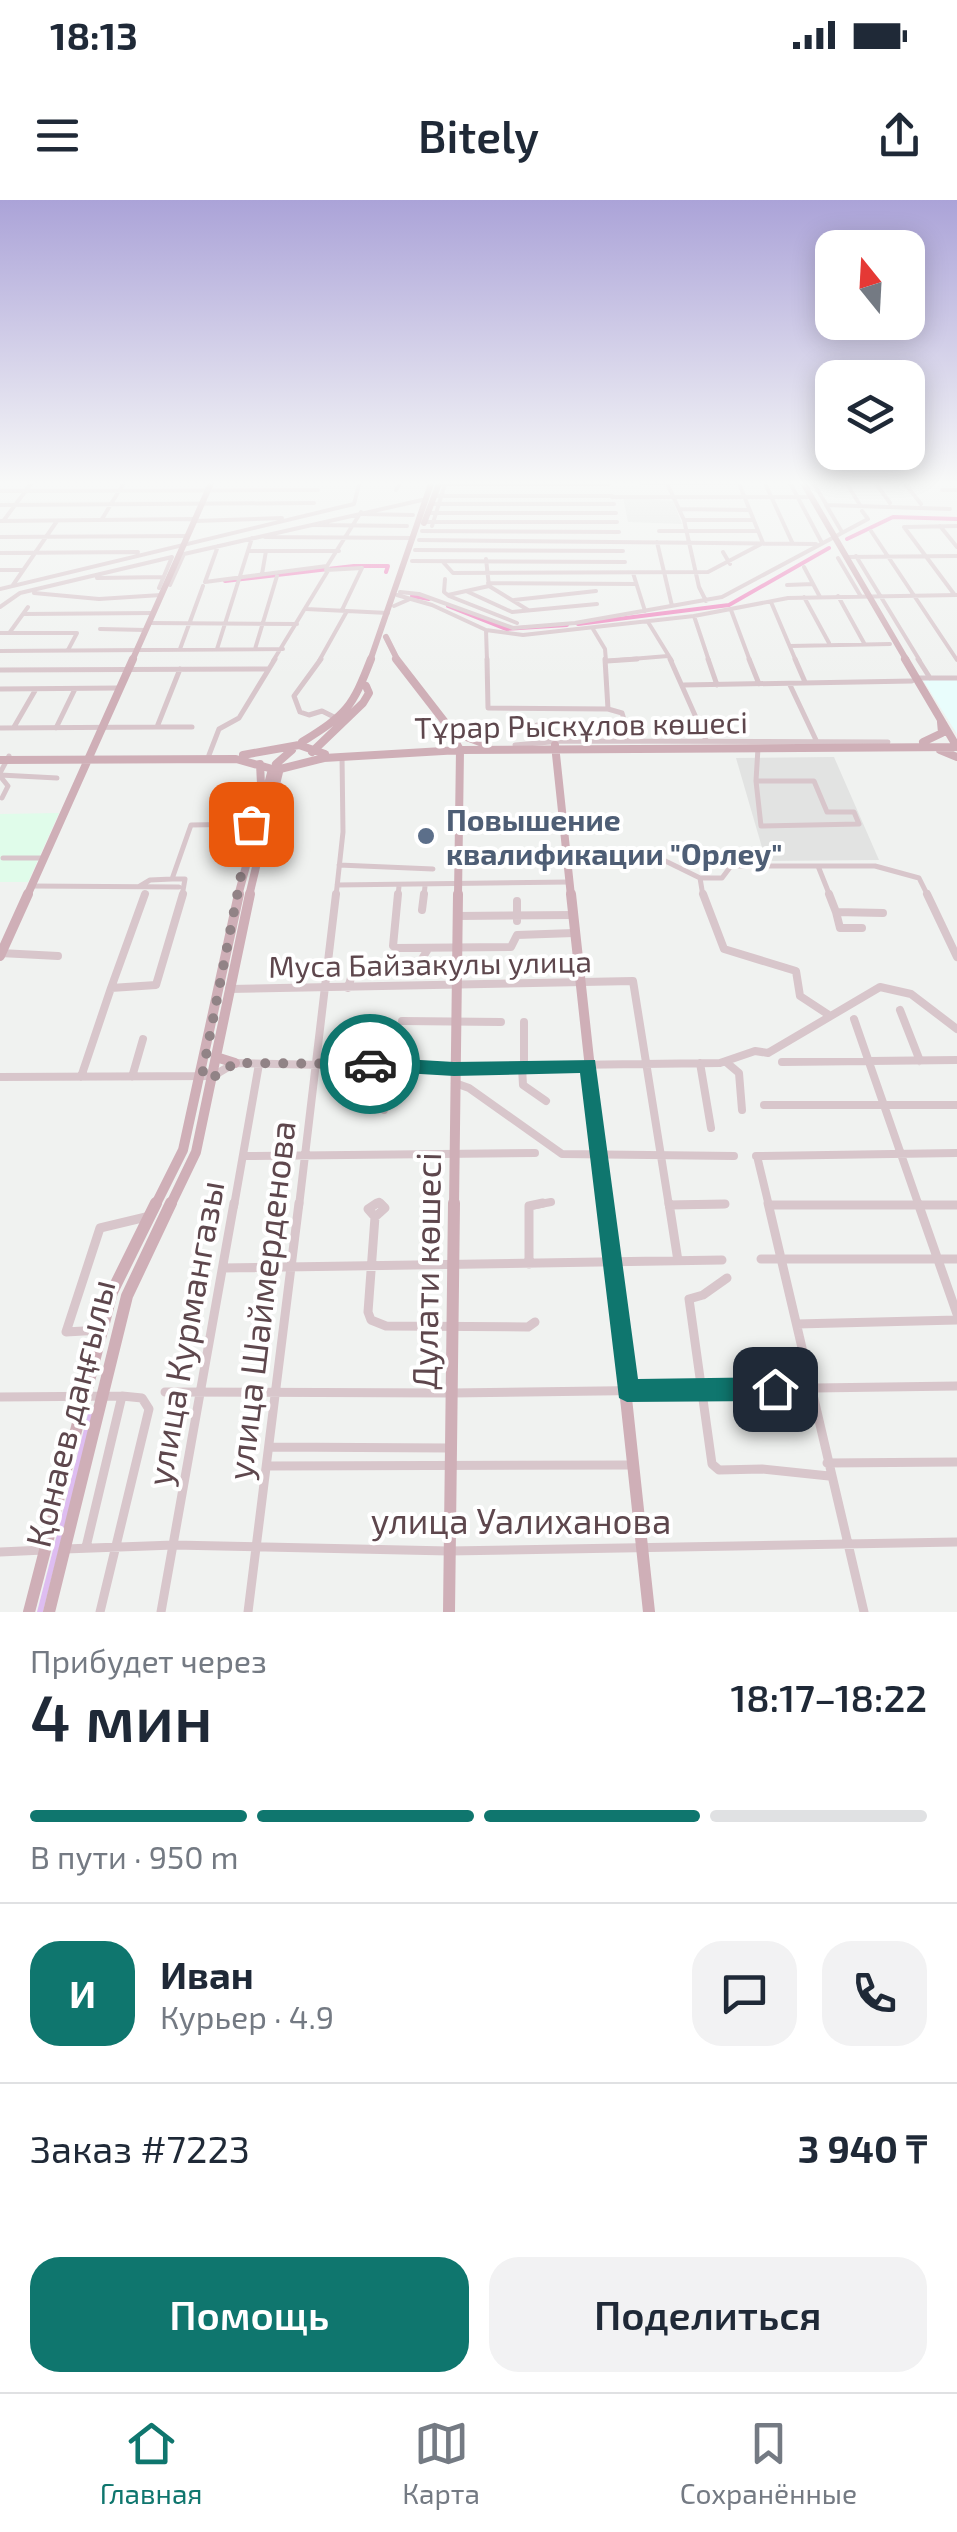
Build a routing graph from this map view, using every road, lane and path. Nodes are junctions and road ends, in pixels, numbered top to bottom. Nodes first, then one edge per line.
1 (184, 546) edge
2 (218, 546) edge
3 (40, 547) edge
4 (179, 547) edge
5 (183, 547) edge
6 (184, 547) edge
7 (185, 547) edge
8 (214, 547) edge
9 (251, 547) edge
10 (343, 547) edge
11 (413, 547) edge
12 (419, 547) edge
13 (422, 547) edge
14 (486, 547) edge
15 (623, 547) edge
16 (658, 547) edge
17 (690, 547) edge
18 (756, 547) edge
19 (815, 547) edge
20 (841, 547) edge
21 (881, 547) edge
22 (919, 547) edge
23 (420, 550) junction
24 (250, 551) junction
25 (266, 551) junction
26 (340, 551) junction
27 (623, 551) junction
28 (37, 552) junction
29 (149, 552) junction
30 (486, 552) junction
31 (724, 552) dead end
32 (0, 553) edge
33 (856, 556) junction
34 (887, 556) junction
35 (926, 556) junction
36 (957, 556) edge
37 (842, 557) junction
38 (170, 558) junction
39 (421, 559) dead end
40 (412, 561) junction
41 (442, 562) junction
42 (486, 562) junction
43 (625, 562) junction
44 (730, 564) junction
45 (804, 567) dead end
46 (329, 569) junction
47 (0, 570) edge
48 (25, 570) junction
49 (696, 572) junction
50 (487, 573) junction
51 (630, 573) junction
52 (664, 573) junction
53 (262, 574) junction
54 (277, 576) junction
55 (86, 578) junction
56 (164, 578) junction
57 (241, 579) junction
58 (445, 580) dead end
59 (204, 584) junction
60 (488, 584) junction
61 (636, 584) junction
62 (788, 584) dead end
63 (813, 584) junction
64 (170, 585) dead end
65 (0, 588) edge
66 (596, 588) junction
67 (466, 590) junction
68 (29, 591) junction
69 (160, 592) junction
70 (398, 593) junction
71 (447, 595) junction
72 (914, 595) junction
73 (838, 596) junction
74 (865, 596) junction
75 (882, 596) junction
76 (956, 596) edge
77 (804, 597) junction
78 (820, 597) junction
79 (412, 599) junction
80 (513, 600) junction
81 (707, 602) junction
82 (771, 602) junction
83 (597, 604) junction
84 (672, 606) junction
85 (0, 607) edge
86 (28, 607) dead end
87 (306, 609) junction
88 (391, 610) junction
89 (732, 610) junction
90 (345, 611) junction
91 (530, 611) junction
92 (645, 611) junction
93 (153, 613) junction
94 (23, 614) junction
95 (601, 616) junction
96 (694, 616) junction
97 (517, 622) dead end
98 (648, 622) junction
99 (190, 623) junction
100 (226, 623) junction
101 (263, 623) junction
102 (297, 624) junction
103 (147, 626) junction
104 (593, 629) junction
105 (100, 630) dead end
106 (486, 630) junction
107 (0, 633) edge
108 (10, 633) junction
109 (942, 636) junction
110 (957, 636) edge
111 (385, 639) junction
112 (828, 644) junction
113 (864, 644) junction
114 (890, 644) dead end
115 (790, 646) junction
116 (283, 648) junction
117 (180, 649) junction
118 (216, 649) junction
119 (255, 649) junction
120 (68, 650) junction
121 (137, 650) junction
122 (0, 651) edge
123 (379, 652) junction
124 (391, 654) junction
125 (668, 656) junction
126 (606, 660) junction
127 (957, 660) edge
128 (128, 669) junction
129 (180, 669) junction
130 (268, 669) junction
131 (0, 670) edge
132 (930, 678) junction
133 (957, 678) edge
134 (915, 680) junction
135 (805, 682) junction
136 (760, 684) junction
137 (684, 685) junction
138 (717, 685) junction
139 (790, 685) junction
140 (363, 687) junction
141 (0, 688) edge
142 (36, 688) junction
143 (75, 688) junction
144 (120, 688) junction
145 (608, 709) junction
146 (334, 717) junction
147 (943, 721) junction
148 (537, 725) dead end
149 (157, 727) junction
150 (192, 727) dead end
151 (0, 728) edge
152 (14, 728) junction
153 (56, 728) junction
154 (102, 728) junction
155 (448, 729) junction
156 (630, 740) junction
157 (706, 740) junction
158 (816, 740) junction
159 (956, 741) edge
160 (642, 742) junction
161 (888, 742) junction
162 (95, 743) junction
163 (554, 744) junction
164 (488, 745) junction
165 (923, 745) junction
166 (770, 746) junction
167 (299, 747) junction
168 (460, 748) junction
169 (758, 748) junction
170 (527, 750) junction
171 (588, 750) junction
172 (268, 752) junction
173 (210, 755) junction
174 (342, 756) junction
175 (957, 757) edge
176 (4, 758) edge
177 (89, 758) junction
178 (106, 758) junction
179 (302, 762) junction
180 (556, 763) junction
181 (260, 766) junction
182 (280, 768) junction
183 (83, 771) junction
184 (0, 775) edge
185 (57, 778) dead end
186 (756, 781) junction
187 (2, 798) edge
188 (251, 824) junction
189 (566, 850) junction
190 (459, 853) junction
191 (247, 855) junction
192 (3, 858) dead end
193 (44, 858) junction
194 (340, 865) junction
195 (818, 866) junction
196 (172, 878) junction
197 (700, 878) junction
198 (569, 882) junction
199 (457, 884) junction
200 (337, 885) junction
201 (32, 886) junction
202 (179, 886) dead end
203 (399, 886) junction
204 (429, 886) junction
205 (142, 888) junction
206 (517, 902) dead end
207 (422, 910) dead end
208 (836, 912) junction
209 (883, 913) dead end
210 (573, 915) junction
211 (457, 916) junction
212 (517, 919) junction
213 (862, 928) dead end
214 (576, 933) junction
215 (428, 949) junction
216 (456, 949) junction
217 (0, 954) edge
218 (58, 956) dead end
219 (957, 957) edge
220 (580, 984) junction
221 (455, 986) junction
222 (111, 988) junction
223 (326, 988) junction
224 (348, 988) junction
225 (228, 989) junction
226 (900, 1010) dead end
227 (829, 1015) junction
228 (854, 1019) dead end
229 (402, 1021) dead end
230 (501, 1022) dead end
231 (524, 1022) dead end
232 (454, 1023) junction
233 (957, 1030) edge
234 (391, 1034) dead end
235 (143, 1039) dead end
236 (216, 1057) junction
237 (957, 1060) edge
238 (868, 1061) junction
239 (920, 1061) junction
240 (725, 1062) junction
241 (782, 1062) dead end
242 (235, 1063) junction
243 (649, 1063) junction
244 (700, 1063) junction
245 (259, 1064) junction
246 (317, 1064) junction
247 (388, 1064) junction
248 (588, 1065) junction
249 (523, 1067) junction
250 (206, 1074) junction
251 (455, 1076) junction
252 (82, 1077) junction
253 (132, 1077) junction
254 (0, 1078) edge
255 (546, 1102) dead end
256 (957, 1105) edge
257 (764, 1106) dead end
258 (884, 1106) junction
259 (384, 1110) dead end
260 (742, 1110) dead end
261 (711, 1128) dead end
262 (534, 1153) dead end
263 (957, 1153) edge
264 (602, 1155) junction
265 (902, 1155) junction
266 (244, 1156) junction
267 (454, 1156) junction
268 (663, 1156) junction
269 (734, 1156) dead end
270 (306, 1157) junction
271 (551, 1202) dead end
272 (725, 1204) dead end
273 (769, 1205) junction
274 (919, 1205) junction
275 (957, 1205) edge
276 (670, 1206) junction
277 (375, 1216) dead end
278 (150, 1217) junction
279 (761, 1259) dead end
280 (782, 1259) junction
281 (938, 1259) junction
282 (957, 1259) edge
283 (722, 1260) dead end
284 (678, 1261) junction
285 (614, 1262) junction
286 (529, 1264) junction
287 (452, 1265) junction
288 (290, 1266) junction
289 (372, 1266) junction
290 (223, 1268) junction
291 (727, 1278) dead end
292 (957, 1316) edge
293 (535, 1322) dead end
294 (797, 1324) junction
295 (452, 1327) junction
296 (102, 1330) junction
297 (957, 1386) edge
298 (812, 1389) junction
299 (627, 1390) junction
300 (702, 1390) junction
301 (165, 1392) dead end
302 (202, 1392) junction
303 (277, 1392) junction
304 (450, 1393) junction
305 (0, 1396) edge
306 (84, 1396) junction
307 (103, 1396) junction
308 (122, 1396) junction
309 (270, 1447) junction
310 (450, 1448) junction
311 (827, 1462) junction
312 (957, 1462) edge
313 (267, 1466) junction
314 (634, 1466) junction
315 (449, 1468) junction
316 (830, 1476) junction
317 (957, 1542) edge
318 (848, 1543) junction
319 (174, 1545) junction
320 (86, 1547) junction
321 (257, 1547) junction
322 (114, 1548) junction
323 (643, 1548) junction
324 (65, 1549) junction
325 (45, 1550) junction
326 (449, 1551) junction
327 (0, 1552) edge
328 (29, 1612) edge
329 (49, 1612) edge
330 (100, 1612) edge
331 (161, 1612) edge
332 (248, 1612) edge
333 (449, 1612) edge
334 (648, 1612) edge
335 (864, 1612) edge

1 - 64 street
2 - 59 street
3 - 28 street
4 - 29 street
5 - 38 street
6 - 69 main road
7 - 8 street
9 - 24 street
10 - 26 street
11 - 88 main road
12 - 23 main road
13 - 23 street
14 - 30 street
15 - 27 street
16 - 52 street
17 - 49 street
18 - 44 street
19 - 81 street
20 - 37 main road
21 - 34 street
22 - 35 street
23 - 30 street
23 - 39 street
23 - 40 main road
24 - 25 street
24 - 57 street
25 - 26 street
25 - 53 street
26 - 53 street
27 - 30 street
27 - 43 street
28 - 29 street
28 - 32 street
28 - 48 street
29 - 65 street
30 - 42 street
31 - 44 street
33 - 34 street
33 - 37 street
33 - 75 street
34 - 35 street
34 - 72 street
35 - 36 street
35 - 76 street
37 - 74 main road
38 - 55 street
38 - 56 street
40 - 41 street
40 - 70 main road
41 - 42 street
41 - 50 street
42 - 43 street
42 - 50 street
43 - 51 street
44 - 49 street
45 - 63 street
46 - 54 street
46 - 87 street
46 - 90 street
47 - 48 street
48 - 65 street
49 - 52 street
49 - 81 street
50 - 51 street
50 - 60 street
51 - 52 street
51 - 61 street
52 - 84 street
53 - 57 street
54 - 57 street
54 - 101 street
55 - 56 street
55 - 68 street
56 - 69 street
57 - 59 street
57 - 100 street
58 - 71 street
59 - 99 street
60 - 66 street
60 - 67 street
60 - 80 street
61 - 66 street
61 - 92 street
62 - 63 street
63 - 78 street
66 - 80 street
66 - 83 street
67 - 71 street
67 - 91 street
68 - 69 street
68 - 85 street
69 - 93 main road
70 - 79 street
70 - 88 main road
70 - 95 street
71 - 97 street
72 - 75 street
72 - 76 street
72 - 109 street
73 - 74 street
73 - 78 street
73 - 113 street
74 - 75 street
74 - 134 main road
75 - 132 street
77 - 78 street
77 - 82 street
77 - 112 street
79 - 88 street
79 - 106 street
80 - 91 street
81 - 84 street
82 - 89 street
82 - 115 street
83 - 91 street
83 - 95 street
84 - 92 street
86 - 94 street
87 - 90 street
87 - 102 street
88 - 90 street
88 - 111 main road
88 - 140 main road
89 - 96 street
89 - 136 street
90 - 146 street
92 - 95 street
93 - 94 street
93 - 103 main road
94 - 108 street
96 - 98 street
96 - 138 street
98 - 104 street
98 - 125 street
99 - 100 street
99 - 103 street
99 - 117 street
100 - 101 street
100 - 118 street
101 - 102 street
101 - 119 street
102 - 116 street
103 - 105 street
103 - 121 main road
104 - 106 street
104 - 126 street
106 - 145 street
107 - 108 street
108 - 120 street
109 - 110 street
109 - 127 street
111 - 123 main road
111 - 124 main road
112 - 113 street
112 - 115 street
113 - 114 street
115 - 135 street
116 - 119 street
116 - 130 street
117 - 118 street
117 - 121 street
118 - 119 street
120 - 121 street
120 - 122 street
121 - 128 main road
123 - 124 main road
123 - 140 main road
124 - 155 main road
125 - 126 street
125 - 137 street
126 - 145 street
128 - 129 street
128 - 131 street
128 - 144 main road
129 - 130 street
129 - 149 street
130 - 173 street
132 - 133 street
132 - 134 street
134 - 135 street
134 - 147 main road
135 - 139 street
136 - 138 street
136 - 139 street
137 - 138 street
137 - 157 street
139 - 158 street
140 - 146 main road
140 - 167 main road
141 - 142 street
142 - 143 street
142 - 152 street
143 - 144 street
143 - 153 street
144 - 154 main road
145 - 156 street
146 - 167 main road
147 - 159 main road
147 - 165 main road
148 - 163 street
149 - 150 street
149 - 154 street
151 - 152 street
152 - 153 street
153 - 154 street
154 - 162 main road
155 - 164 main road
155 - 168 main road
156 - 160 street
156 - 163 street
157 - 158 street
157 - 160 street
158 - 161 street
159 - 165 main road
160 - 163 main road, Тұрар Рыскұлов көшесі
160 - 166 main road, Тұрар Рыскұлов көшесі
161 - 165 main road, Тұрар Рыскұлов көшесі
161 - 166 main road, Тұрар Рыскұлов көшесі
162 - 177 main road
162 - 178 main road
163 - 164 main road, Тұрар Рыскұлов көшесі
163 - 170 main road, Тұрар Рыскұлов көшесі
163 - 171 main road
163 - 180 main road
164 - 168 main road, Тұрар Рыскұлов көшесі
165 - 166 main road
165 - 175 main road
166 - 169 main road
167 - 168 main road, Тұрар Рыскұлов көшесі
167 - 172 main road, Тұрар Рыскұлов көшесі
167 - 179 main road
167 - 182 main road
168 - 170 main road, Тұрар Рыскұлов көшесі
168 - 174 main road
168 - 190 main road, Дулати көшесі
169 - 171 main road
169 - 186 street
170 - 180 main road
171 - 180 main road
172 - 173 main road, Тұрар Рыскұлов көшесі
172 - 181 main road
173 - 178 main road, Тұрар Рыскұлов көшесі
174 - 179 main road
174 - 194 street, улица Шаймерденова
176 - 177 main road
176 - 184 street
177 - 178 main road
177 - 183 main road
178 - 181 main road
178 - 183 main road
179 - 182 main road
180 - 189 main road
181 - 182 main road
181 - 188 main road
182 - 191 main road
182 - 225 main road, Қонаев даңғылы
183 - 193 main road
184 - 185 street
184 - 187 street
186 - 186 street
188 - 191 main road
188 - 196 street
189 - 190 street
189 - 197 street
189 - 198 main road
190 - 199 main road, Дулати көшесі
191 - 250 main road
192 - 193 street
193 - 201 main road
194 - 200 street, улица Шаймерденова
194 - 204 street
195 - 197 street
195 - 208 street
195 - 219 street
196 - 205 street
196 - 222 street
197 - 227 street
198 - 199 street
198 - 210 main road
199 - 204 street
199 - 211 main road, Дулати көшесі
200 - 203 street
200 - 223 street, улица Шаймерденова
201 - 205 street
201 - 217 main road
202 - 205 street
203 - 204 street
203 - 215 street
204 - 207 street
205 - 222 street
206 - 212 street
208 - 209 street
208 - 213 street
210 - 212 street
210 - 214 main road
211 - 212 street
211 - 216 main road, Дулати көшесі
214 - 216 street
214 - 220 main road
215 - 216 street
215 - 224 street
216 - 221 main road, Дулати көшесі
217 - 218 street
220 - 221 street, Муса Байзакулы улица
220 - 243 street, Муса Байзакулы улица
220 - 248 main road
221 - 224 street, Муса Байзакулы улица
221 - 232 main road, Дулати көшесі
222 - 252 street
223 - 224 street, Муса Байзакулы улица
223 - 225 street, Муса Байзакулы улица
223 - 246 street, улица Шаймерденова
225 - 236 main road, Қонаев даңғылы
226 - 239 street
227 - 233 street
227 - 240 street
228 - 238 street
229 - 232 street
230 - 232 street
231 - 249 street
232 - 251 main road, Дулати көшесі
234 - 247 street
235 - 253 street
236 - 242 main road
236 - 250 main road, Қонаев даңғылы
237 - 239 street
238 - 239 street
238 - 241 street
238 - 258 street
240 - 244 street
240 - 260 street
242 - 245 street
242 - 250 street
243 - 244 street
243 - 248 street
243 - 268 street
244 - 261 street
245 - 246 street
245 - 266 street, улица Курмангазы
246 - 247 street
246 - 270 street, улица Шаймерденова
247 - 251 street
247 - 259 street
248 - 249 street
248 - 264 main road
249 - 251 street
249 - 255 street
250 - 253 street
250 - 278 main road, Қонаев даңғылы
250 - 307 main road, Қонаев даңғылы
251 - 264 street
251 - 267 main road, Дулати көшесі
252 - 253 street
252 - 254 street
256 - 258 street
257 - 258 street
258 - 265 street
262 - 267 street
263 - 265 street
264 - 268 street
264 - 285 main road
265 - 273 street
265 - 274 street
266 - 270 street
266 - 290 street, улица Курмангазы
267 - 270 street
267 - 287 main road, Дулати көшесі
268 - 269 street
268 - 276 street
270 - 288 street, улица Шаймерденова
271 - 286 street
272 - 276 street
273 - 274 street
273 - 280 street
274 - 275 street
274 - 281 street
276 - 284 street
277 - 289 street
278 - 296 main road, Қонаев даңғылы
278 - 296 street
279 - 280 street
280 - 281 street
280 - 294 street
281 - 282 street
281 - 292 street
283 - 284 street
284 - 285 street
285 - 286 street
285 - 299 main road
286 - 287 street
287 - 289 street
287 - 295 main road, Дулати көшесі
288 - 289 street
288 - 290 street
288 - 303 street, улица Шаймерденова
289 - 295 street
290 - 302 street, улица Курмангазы
291 - 300 street
292 - 294 street
293 - 295 street
294 - 298 street
295 - 304 main road, Дулати көшесі
296 - 306 main road, Қонаев даңғылы
297 - 298 street
298 - 300 street
298 - 311 street
299 - 300 street
299 - 304 street
299 - 314 main road
300 - 316 street
301 - 302 street
302 - 303 street
302 - 319 street, улица Курмангазы
303 - 304 street
303 - 309 street, улица Шаймерденова
304 - 310 main road, Дулати көшесі
305 - 306 street
306 - 307 street
306 - 325 main road, Қонаев даңғылы
307 - 308 street
307 - 324 main road, Қонаев даңғылы
308 - 320 street
308 - 322 street
309 - 310 street
309 - 313 street, улица Шаймерденова
310 - 315 main road, Дулати көшесі
311 - 312 street
311 - 316 street
313 - 315 street
313 - 321 street, улица Шаймерденова
314 - 315 street
314 - 323 main road
315 - 326 main road, Дулати көшесі
316 - 318 street
317 - 318 street, улица Уалиханова
318 - 323 street, улица Уалиханова
318 - 335 street
319 - 321 street, улица Уалиханова
319 - 322 street, улица Уалиханова
319 - 331 street, улица Курмангазы
320 - 322 street, улица Уалиханова
320 - 324 street, улица Уалиханова
321 - 326 street, улица Уалиханова
321 - 332 street, улица Шаймерденова
322 - 330 street
323 - 326 street, улица Уалиханова
323 - 334 main road
324 - 329 main road, Қонаев даңғылы
325 - 327 street
325 - 328 main road, Қонаев даңғылы
326 - 333 main road, Дулати көшесі

